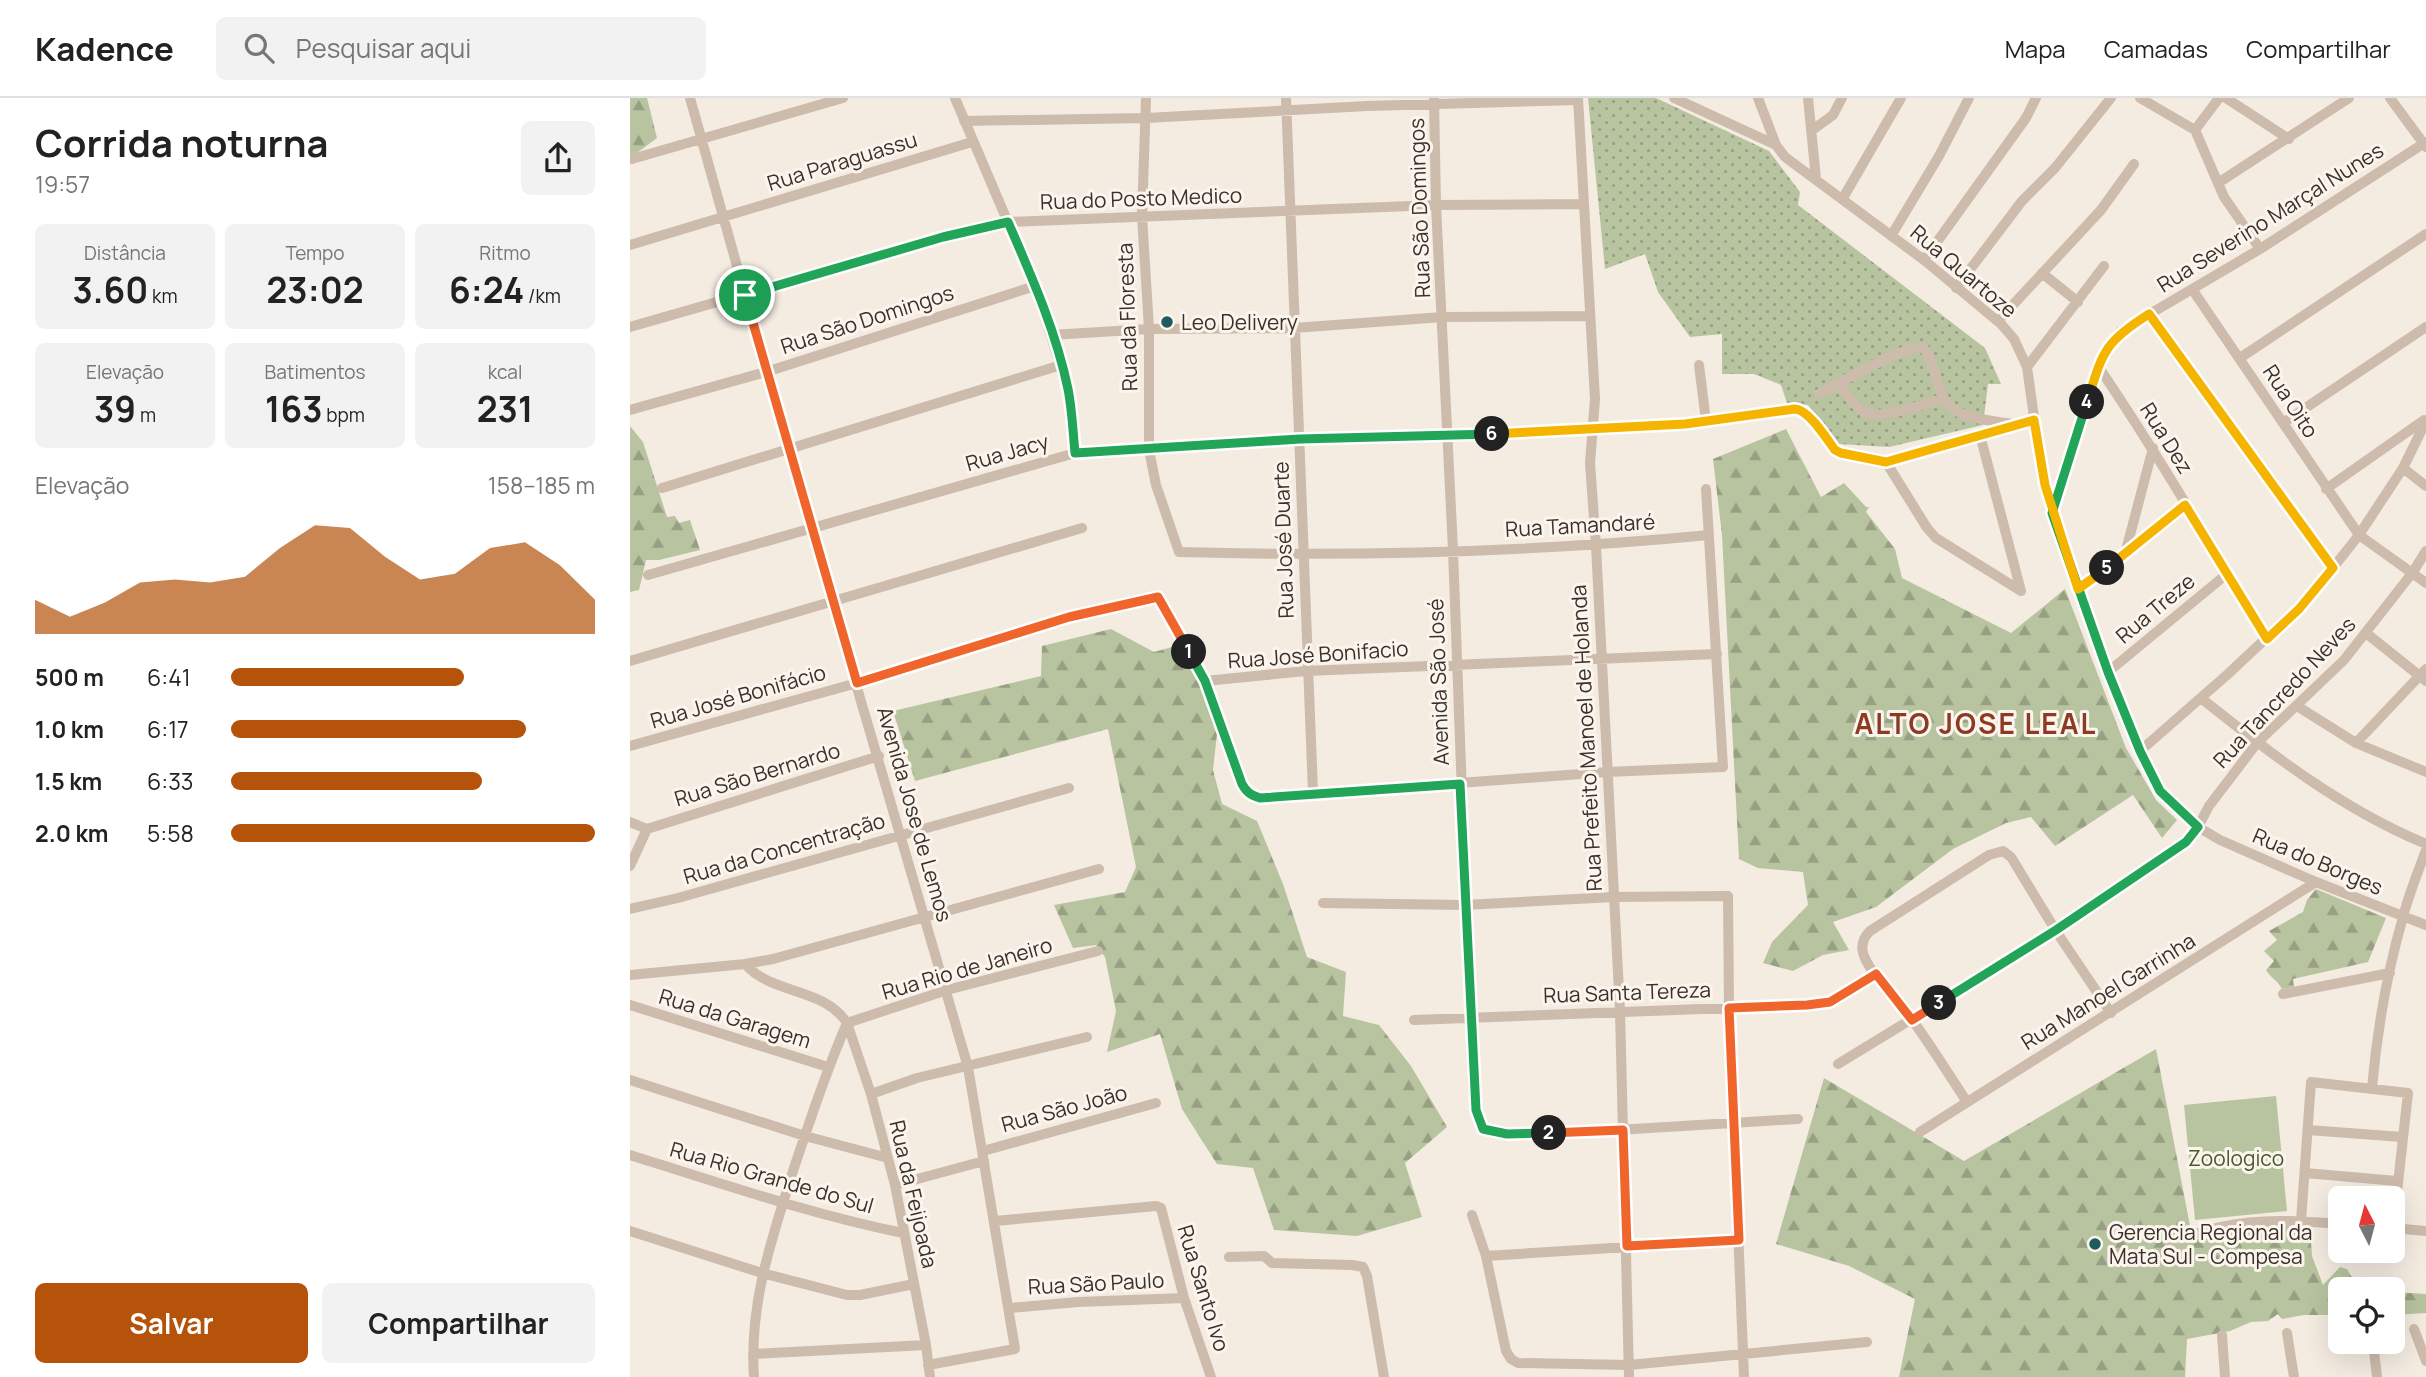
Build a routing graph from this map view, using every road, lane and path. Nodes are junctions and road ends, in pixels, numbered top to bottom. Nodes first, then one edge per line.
1 (690, 98) edge
2 (843, 98) edge
3 (954, 98) edge
4 (1146, 98) edge
5 (1675, 98) edge
6 (1758, 98) edge
7 (1808, 98) edge
8 (1842, 98) edge
9 (1901, 98) edge
10 (1969, 98) edge
11 (2036, 98) edge
12 (2111, 98) edge
13 (2140, 98) edge
14 (2219, 98) edge
15 (2226, 98) edge
16 (2349, 98) edge
17 (2390, 98) edge
18 (1578, 99) edge
19 (1434, 102) edge
20 (1286, 104) edge
21 (1146, 118) junction
22 (964, 121) junction
23 (2195, 130) junction
24 (1811, 131) junction
25 (702, 138) junction
26 (2289, 139) junction
27 (972, 142) junction
28 (2425, 144) edge
29 (1776, 145) junction
30 (632, 159) dead end
31 (2134, 164) dead end
32 (1816, 179) junction
33 (2218, 183) junction
34 (1843, 198) junction
35 (1583, 204) junction
36 (1436, 205) junction
37 (1290, 212) junction
38 (723, 216) junction
39 (1142, 216) junction
40 (1008, 222) junction
41 (2426, 234) edge
42 (1891, 236) junction
43 (630, 246) edge
44 (2260, 248) junction
45 (1924, 260) junction
46 (2104, 266) dead end
47 (2042, 273) junction
48 (1035, 286) junction
49 (1956, 288) junction
50 (2192, 289) junction
51 (745, 295) junction
52 (2078, 302) junction
53 (2149, 314) junction
54 (1590, 316) junction
55 (1443, 317) junction
56 (1997, 321) junction
57 (630, 327) edge
58 (2426, 327) edge
59 (1294, 328) junction
60 (1149, 329) junction
61 (1051, 335) junction
62 (2239, 358) junction
63 (1061, 365) junction
64 (1699, 365) dead end
65 (2098, 366) junction
66 (2027, 367) junction
67 (766, 372) junction
68 (1838, 384) junction
69 (1819, 394) dead end
70 (1943, 399) junction
71 (630, 410) edge
72 (2034, 420) junction
73 (2426, 420) edge
74 (1706, 421) junction
75 (2283, 423) junction
76 (2016, 424) junction
77 (1592, 429) junction
78 (1980, 435) junction
79 (1447, 436) junction
80 (1300, 439) junction
81 (2153, 449) junction
82 (789, 450) junction
83 (1149, 450) junction
84 (1075, 453) junction
85 (1886, 462) junction
86 (2403, 468) junction
87 (2426, 486) edge
88 (662, 488) dead end
89 (1706, 489) dead end
90 (2326, 489) junction
91 (2185, 505) junction
92 (2052, 513) junction
93 (810, 527) junction
94 (1082, 528) dead end
95 (1709, 535) junction
96 (2359, 535) junction
97 (1597, 546) junction
98 (1453, 550) junction
99 (2426, 551) edge
100 (1179, 552) joint
101 (2125, 554) junction
102 (1304, 555) junction
103 (2333, 568) junction
104 (2413, 572) junction
105 (2228, 573) junction
106 (648, 575) dead end
107 (2426, 583) edge
108 (2078, 589) junction
109 (834, 603) junction
110 (1098, 610) joint
111 (2366, 633) junction
112 (2267, 639) junction
113 (1717, 654) junction
114 (1601, 659) junction
115 (630, 661) edge
116 (1458, 664) junction
117 (1307, 671) junction
118 (2108, 672) junction
119 (2424, 676) edge
120 (1205, 681) junction
121 (857, 683) junction
122 (2201, 698) junction
123 (2297, 706) junction
124 (2257, 743) junction
125 (2356, 743) junction
126 (630, 746) edge
127 (2140, 751) junction
128 (879, 757) junction
129 (1606, 772) junction
130 (2426, 772) edge
131 (1460, 784) junction
132 (1069, 788) dead end
133 (1313, 793) junction
134 (630, 822) edge
135 (2198, 827) junction
136 (647, 829) junction
137 (902, 835) junction
138 (2426, 844) edge
139 (2426, 850) edge
140 (630, 866) edge
141 (1099, 869) dead end
142 (2316, 882) junction
143 (1613, 897) junction
144 (1323, 903) dead end
145 (1465, 905) junction
146 (630, 909) edge
147 (924, 916) junction
148 (2403, 917) junction
149 (2426, 925) edge
150 (2056, 930) junction
151 (1098, 951) dead end
152 (745, 964) junction
153 (2390, 972) junction
154 (1876, 974) junction
155 (630, 975) edge
156 (947, 990) junction
157 (2283, 994) dead end
158 (630, 1005) edge
159 (1729, 1008) junction
160 (1620, 1011) junction
161 (2111, 1013) junction
162 (1470, 1018) junction
163 (1414, 1020) dead end
164 (1912, 1020) junction
165 (847, 1023) junction
166 (1087, 1037) dead end
167 (1838, 1063) dead end
168 (828, 1067) junction
169 (968, 1067) junction
170 (630, 1080) edge
171 (2372, 1088) junction
172 (871, 1094) junction
173 (1967, 1102) junction
174 (1156, 1103) dead end
175 (1798, 1119) dead end
176 (1734, 1122) junction
177 (1623, 1130) junction
178 (2308, 1130) junction
179 (1920, 1132) dead end
180 (805, 1136) junction
181 (2402, 1137) junction
182 (630, 1155) edge
183 (984, 1156) junction
184 (888, 1158) junction
185 (2305, 1173) junction
186 (2397, 1181) junction
187 (895, 1185) junction
188 (2397, 1186) edge
189 (783, 1203) junction
190 (1472, 1215) dead end
191 (995, 1221) junction
192 (2301, 1221) junction
193 (2328, 1223) edge
194 (2405, 1229) edge
195 (630, 1231) edge
196 (2426, 1231) edge
197 (903, 1233) junction
198 (1739, 1240) junction
199 (2169, 1241) dead end
200 (1627, 1246) junction
201 (1486, 1256) junction
202 (1229, 1258) dead end
203 (762, 1273) junction
204 (914, 1284) junction
205 (1184, 1297) junction
206 (1010, 1308) junction
207 (2414, 1329) dead end
208 (2287, 1333) dead end
209 (2222, 1335) dead end
210 (1867, 1342) dead end
211 (926, 1345) junction
212 (1743, 1353) junction
213 (752, 1354) junction
214 (2375, 1354) edge
215 (2426, 1361) edge
216 (928, 1365) junction
217 (1629, 1365) junction
218 (754, 1377) edge
219 (930, 1377) edge
220 (1211, 1377) edge
221 (1384, 1377) edge
222 (1629, 1377) edge
223 (1744, 1377) edge
224 (2225, 1377) edge
225 (2294, 1377) edge
226 (2377, 1377) edge

1 - 25 street, Avenida Jose de Lemos
2 - 25 street
3 - 22 street
4 - 21 street, Rua da Floresta
5 - 29 street
6 - 29 street, Rua Quartoze
7 - 24 street
8 - 24 street
9 - 34 street
10 - 42 street
11 - 45 street
12 - 49 street
13 - 23 street
14 - 23 street
15 - 26 street
16 - 26 street
17 - 28 street
18 - 19 street
18 - 35 street, Rua Prefeito Manoel de Holanda
19 - 20 street
19 - 36 street, Rua São Domingos
20 - 21 street
20 - 37 street, Rua José Duarte
21 - 22 street
21 - 39 street, Rua da Floresta
22 - 27 street
23 - 33 street
24 - 32 street
25 - 30 street
25 - 38 street, Avenida Jose de Lemos
26 - 33 street
27 - 38 street, Rua Paraguassu
27 - 40 street
28 - 44 street, Rua Severino Marçal Nunes
29 - 32 street, Rua Quartoze
31 - 47 street
32 - 34 street, Rua Quartoze
33 - 44 street
34 - 42 street, Rua Quartoze
35 - 36 street, Rua do Posto Medico
35 - 54 street, Rua Prefeito Manoel de Holanda
36 - 37 street, Rua do Posto Medico
36 - 55 street, Rua São Domingos
37 - 39 street, Rua do Posto Medico
37 - 59 street, Rua José Duarte
38 - 43 street, Rua Paraguassu
38 - 51 street, Avenida Jose de Lemos
39 - 40 street, Rua do Posto Medico
39 - 60 street, Rua da Floresta
40 - 48 street
40 - 51 street, Rua do Posto Medico
41 - 62 street
42 - 45 street, Rua Quartoze
44 - 50 street, Rua Severino Marçal Nunes
45 - 49 street, Rua Quartoze
46 - 52 street
47 - 52 street
47 - 56 street
48 - 61 street
48 - 67 street, Rua São Domingos
49 - 56 street, Rua Quartoze
50 - 53 street, Rua Severino Marçal Nunes
50 - 62 street, Rua Oito
51 - 57 street, Rua do Posto Medico
51 - 67 street, Avenida Jose de Lemos
52 - 66 street
53 - 65 street, Rua Severino Marçal Nunes
53 - 103 street
54 - 55 street, Rua São Domingos
54 - 77 street, Rua Prefeito Manoel de Holanda
55 - 59 street, Rua São Domingos
55 - 79 street, Avenida São José
56 - 66 street, Rua Quartoze
58 - 75 street
59 - 60 street, Rua São Domingos
59 - 80 street, Rua José Duarte
60 - 61 street, Rua São Domingos
60 - 83 street, Rua da Floresta
61 - 63 street
62 - 75 street, Rua Oito
63 - 82 street
63 - 84 street
64 - 74 street
65 - 81 street, Rua Dez
65 - 92 street, Rua Severino Marçal Nunes
66 - 72 street, Rua Quartoze
67 - 71 street, Rua São Domingos
67 - 82 street, Avenida Jose de Lemos
68 - 69 street
68 - 70 street
68 - 70 street
70 - 76 street
72 - 76 street, Rua Jacy
72 - 92 street, Rua Quartoze
73 - 86 street
73 - 90 street
74 - 77 street, Rua Jacy
74 - 85 street, Rua Jacy
75 - 90 street, Rua Oito
76 - 78 street, Rua Jacy
77 - 79 street, Rua Jacy
77 - 97 street, Rua Prefeito Manoel de Holanda
78 - 85 street, Rua Jacy
78 - 85 street
79 - 80 street, Rua Jacy
79 - 98 street, Avenida São José
80 - 83 street, Rua Jacy
80 - 102 street, Rua José Duarte
81 - 91 street, Rua Dez
81 - 101 street
82 - 88 street
82 - 93 street, Avenida Jose de Lemos
83 - 84 street, Rua Jacy
83 - 100 street, Rua da Floresta
84 - 93 street, Rua Jacy
86 - 87 street
86 - 96 street
89 - 95 street
90 - 96 street, Rua Oito
91 - 101 street
91 - 105 street, Rua Dez
92 - 108 street, Rua Quartoze
93 - 106 street, Rua Jacy
93 - 109 street, Avenida Jose de Lemos
94 - 109 street
95 - 97 street, Rua Tamandaré
95 - 113 street
96 - 103 street
96 - 104 street, Rua Oito
97 - 98 street, Rua Tamandaré
97 - 114 street, Rua Prefeito Manoel de Holanda
98 - 102 street, Rua Tamandaré
98 - 116 street, Avenida São José
99 - 104 street, Rua Tancredo Neves
100 - 102 street, Rua Tamandaré
101 - 108 street
102 - 117 street, Rua José Duarte
103 - 112 street
104 - 107 street, Rua Oito
104 - 111 street, Rua Tancredo Neves
105 - 112 street, Rua Dez
105 - 118 street, Rua Treze
108 - 118 street, Rua Quartoze
109 - 115 street
109 - 121 street, Avenida Jose de Lemos
110 - 120 street, Rua José Bonifacio
110 - 121 street, Rua José Bonifácio
111 - 119 street
111 - 123 street, Rua Tancredo Neves
112 - 122 street
113 - 114 street, Rua José Bonifacio
113 - 129 street
114 - 116 street, Rua José Bonifacio
114 - 129 street, Rua Prefeito Manoel de Holanda
116 - 117 street, Rua José Bonifacio
116 - 131 street, Avenida São José
117 - 120 street, Rua José Bonifacio
117 - 133 street, Rua José Duarte
118 - 127 street, Rua Quartoze
119 - 125 street
120 - 133 street
121 - 126 street, Rua José Bonifácio
121 - 128 street, Avenida Jose de Lemos
122 - 124 street
122 - 127 street
123 - 124 street, Rua Tancredo Neves
123 - 125 street
124 - 135 street, Rua Tancredo Neves
124 - 138 street
125 - 130 street
127 - 135 street, Rua Quartoze
128 - 136 street, Rua São Bernardo
128 - 137 street, Avenida Jose de Lemos
129 - 131 street
129 - 143 street, Rua Prefeito Manoel de Holanda
131 - 133 street
131 - 145 street, Avenida São José
132 - 137 street, Rua da Concentração
134 - 136 street
135 - 142 street, Rua do Borges
135 - 150 street
136 - 140 street
137 - 146 street, Rua da Concentração
137 - 147 street, Avenida Jose de Lemos
139 - 148 street
141 - 147 street
142 - 148 street, Rua do Borges
142 - 161 street, Rua Manoel Garrinha
143 - 145 street
143 - 159 street
143 - 160 street, Rua Prefeito Manoel de Holanda
144 - 145 street
145 - 162 street, Avenida São José
147 - 152 street
147 - 156 street, Avenida Jose de Lemos
148 - 149 street, Rua do Borges
148 - 153 street
150 - 154 street
150 - 161 street
150 - 164 street
151 - 156 street, Rua Rio de Janeiro
152 - 155 street
152 - 165 street
153 - 157 street
153 - 171 street
154 - 159 street, Rua Santa Tereza
154 - 164 street
156 - 165 street, Rua Rio de Janeiro
156 - 169 street, Avenida Jose de Lemos
158 - 168 street, Rua da Garagem
159 - 160 street, Rua Santa Tereza
159 - 176 street
160 - 162 street, Rua Santa Tereza
160 - 177 street, Rua Prefeito Manoel de Holanda
161 - 173 street, Rua Manoel Garrinha
162 - 163 street, Rua Santa Tereza
162 - 177 street, Avenida São José
164 - 167 street
164 - 173 street
165 - 168 street
165 - 172 street, Rua da Feijoada
166 - 169 street
168 - 180 street
169 - 172 street
169 - 183 street, Avenida Jose de Lemos
170 - 180 street
171 - 178 street
171 - 181 street
172 - 184 street, Rua da Feijoada
173 - 179 street, Rua Manoel Garrinha
174 - 183 street, Rua São João
175 - 176 street
176 - 177 street
176 - 198 street
177 - 200 street, Rua Prefeito Manoel de Holanda
178 - 181 street
178 - 185 street
180 - 184 street
180 - 189 street
181 - 186 street
182 - 189 street, Rua Rio Grande do Sul
183 - 187 street, Rua São João
183 - 191 street, Avenida Jose de Lemos
184 - 187 street, Rua da Feijoada
185 - 186 street
185 - 192 street
186 - 188 street
187 - 197 street, Rua da Feijoada
189 - 197 street, Rua Rio Grande do Sul
189 - 203 street
190 - 201 street
191 - 205 street, Rua Santo Ivo
191 - 206 street
192 - 193 street
192 - 199 street
194 - 196 street
195 - 203 street
197 - 204 street, Rua da Feijoada
198 - 200 street
198 - 212 street
200 - 201 street
200 - 217 street, Rua Prefeito Manoel de Holanda
201 - 217 street
202 - 221 street
203 - 204 street
203 - 213 street
204 - 211 street, Rua da Feijoada
205 - 206 street, Rua São Paulo
205 - 220 street, Rua Santo Ivo
206 - 216 street
207 - 215 street
208 - 225 street
209 - 224 street
210 - 212 street
211 - 213 street
211 - 216 street, Rua da Feijoada
212 - 217 street
212 - 223 street
213 - 218 street
214 - 226 street
216 - 219 street, Rua da Feijoada
217 - 222 street, Rua Prefeito Manoel de Holanda

